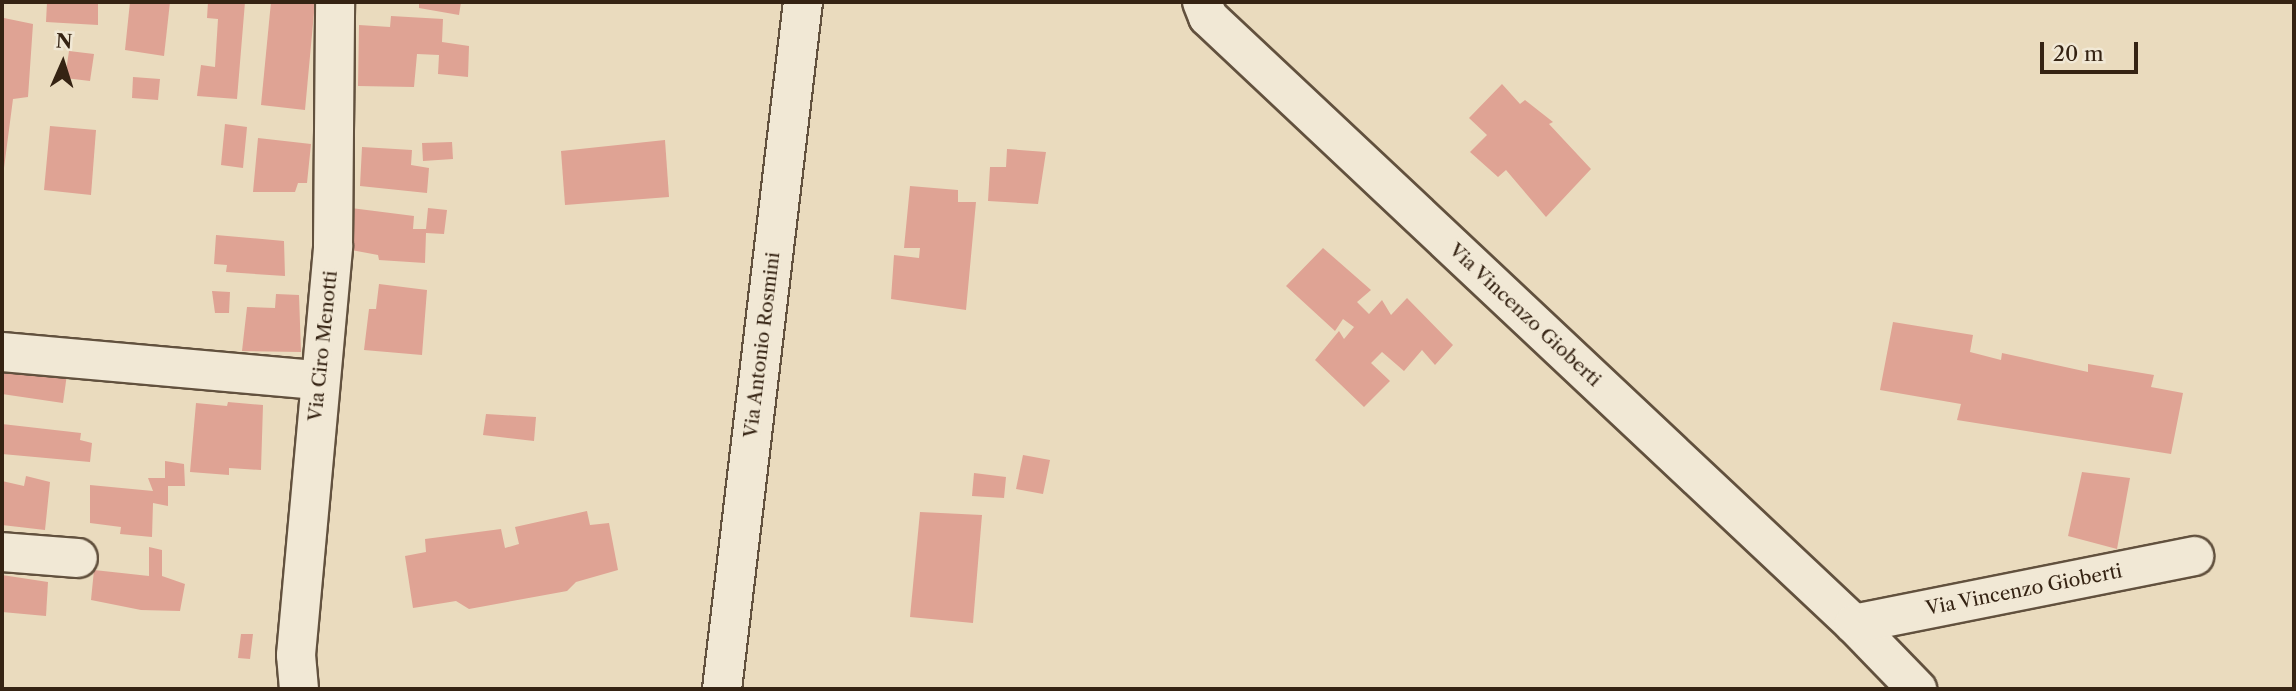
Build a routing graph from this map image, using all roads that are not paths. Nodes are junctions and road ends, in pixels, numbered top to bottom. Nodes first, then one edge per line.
1 (335, 2) edge
2 (803, 2) edge
3 (1202, 2) edge
4 (2, 352) edge
5 (318, 380) junction
6 (2, 552) edge
7 (2194, 556) dead end
8 (78, 558) dead end
9 (1854, 624) junction
10 (299, 689) edge
11 (722, 689) edge
12 (1917, 689) edge

1 - 5 street, Via Ciro Menotti
2 - 11 street, Via Antonio Rosmini
3 - 9 street, Via Vincenzo Gioberti
4 - 5 street
5 - 10 street, Via Ciro Menotti
6 - 8 street
7 - 9 street, Via Vincenzo Gioberti
9 - 12 street, Via Vincenzo Gioberti

